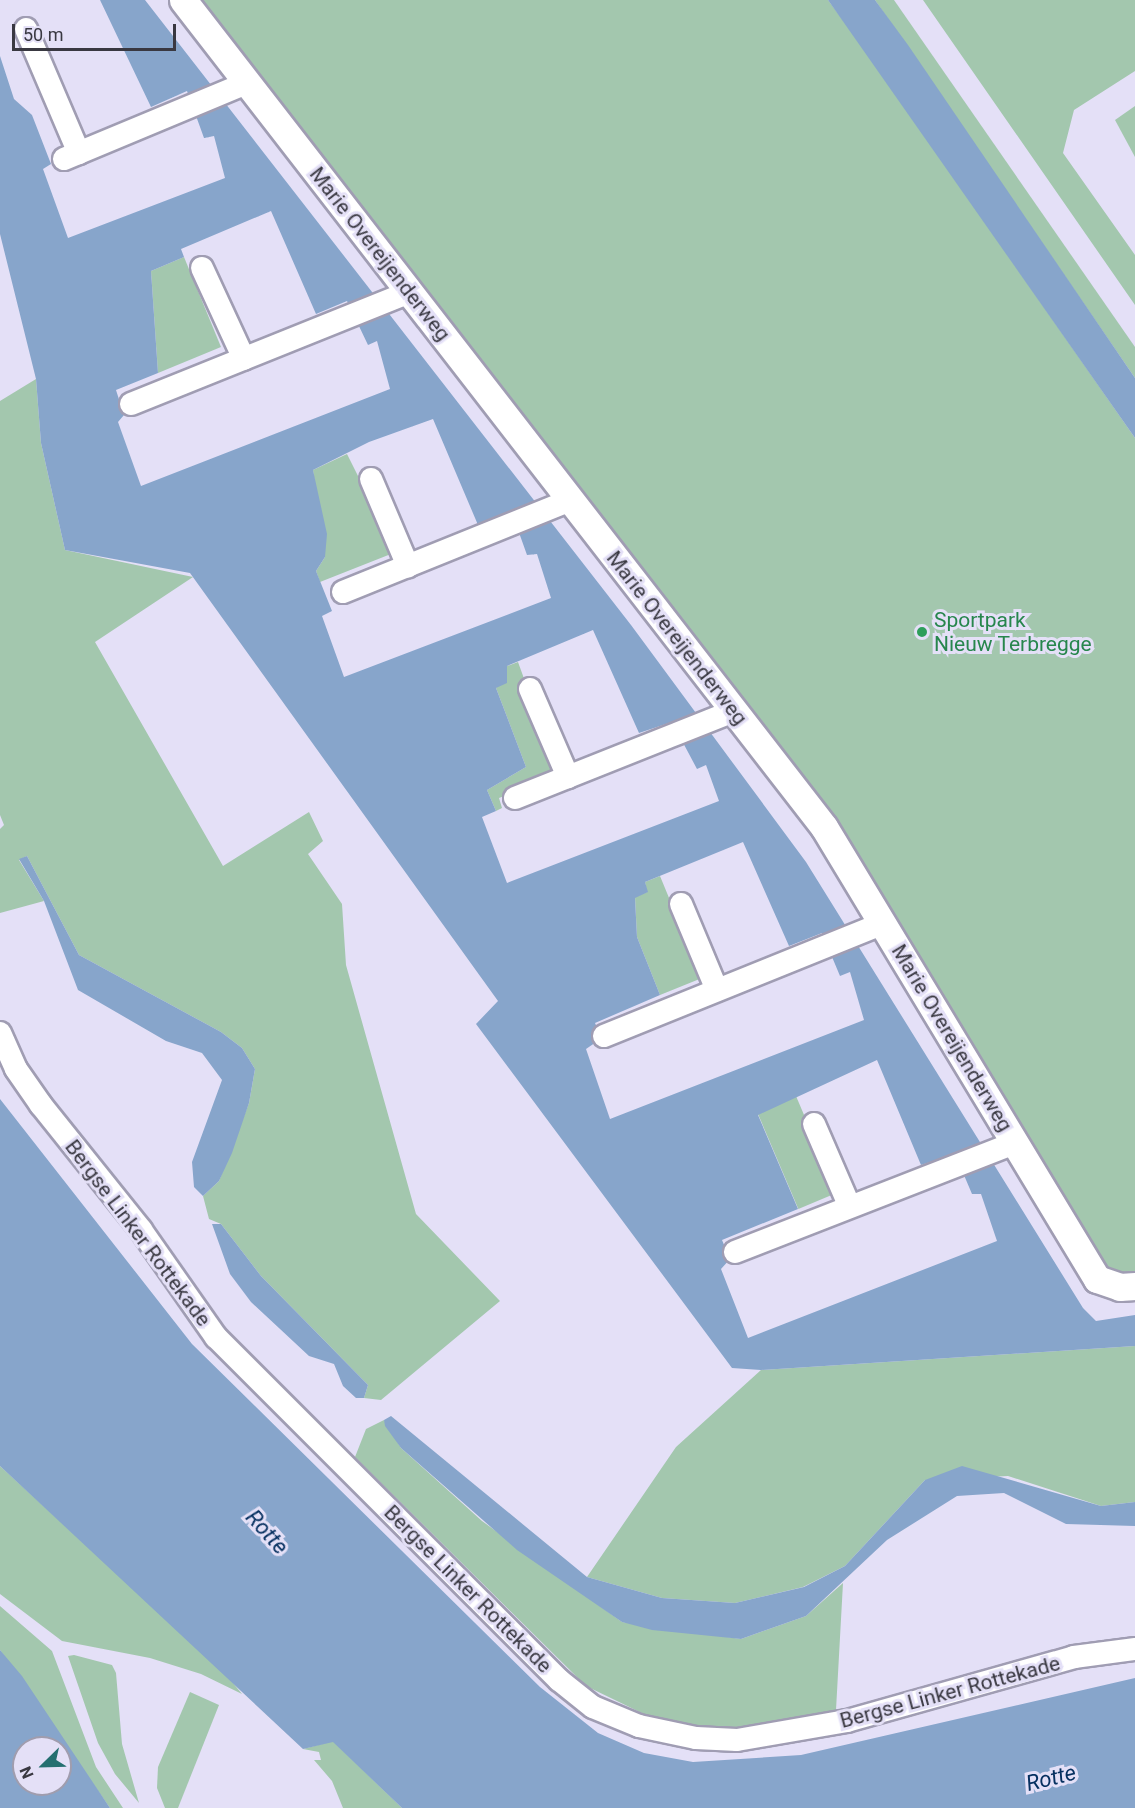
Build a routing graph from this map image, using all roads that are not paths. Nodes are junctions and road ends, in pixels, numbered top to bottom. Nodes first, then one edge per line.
1 (183, 0) edge
2 (26, 29) dead end
3 (238, 87) junction
4 (202, 268) dead end
5 (398, 297) junction
6 (244, 359) junction
7 (131, 404) dead end
8 (371, 479) dead end
9 (560, 505) junction
10 (408, 566) junction
11 (343, 592) dead end
12 (530, 689) dead end
13 (734, 711) junction
14 (568, 777) junction
15 (515, 798) dead end
16 (681, 904) dead end
17 (872, 927) junction
18 (717, 990) junction
19 (0, 1033) edge
20 (604, 1036) dead end
21 (814, 1124) dead end
22 (1004, 1147) junction
23 (850, 1207) junction
24 (735, 1252) dead end
25 (1135, 1286) edge
26 (1135, 1649) edge

1 - 3 street, Marie Overeijenderweg
2 - 3 street
3 - 5 street, Marie Overeijenderweg
4 - 6 street
5 - 6 street
5 - 9 street, Marie Overeijenderweg
6 - 7 street
8 - 10 street
9 - 10 street
9 - 13 street, Marie Overeijenderweg
10 - 11 street
12 - 14 street
13 - 14 street
13 - 17 street, Marie Overeijenderweg
14 - 15 street
16 - 18 street
17 - 18 street
17 - 22 street, Marie Overeijenderweg
18 - 20 street
19 - 26 street, Bergse Linker Rottekade
21 - 23 street
22 - 23 street
22 - 25 street, Marie Overeijenderweg
23 - 24 street

